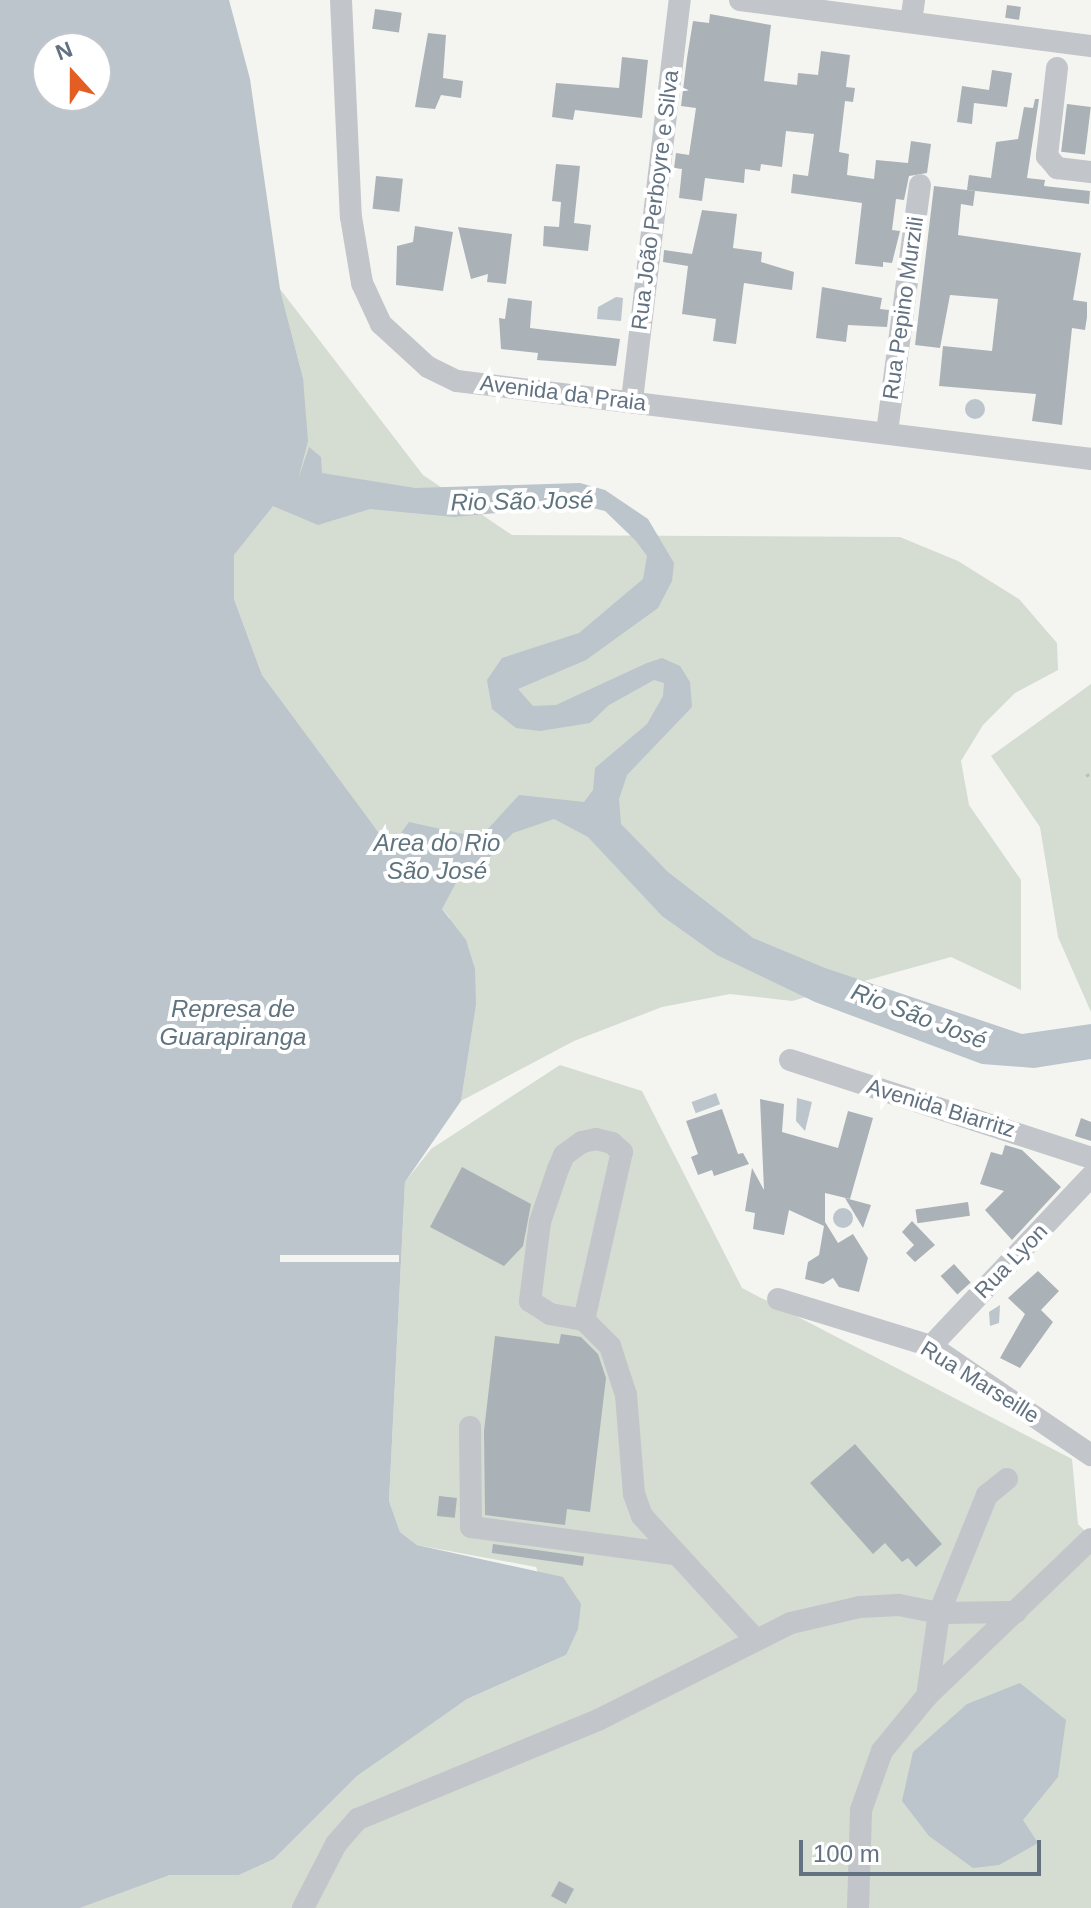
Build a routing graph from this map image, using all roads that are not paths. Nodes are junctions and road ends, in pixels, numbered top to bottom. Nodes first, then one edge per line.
1 (341, 0) edge
2 (680, 0) edge
3 (740, 0) edge
4 (912, 11) edge
5 (1091, 46) edge
6 (1057, 68) dead end
7 (1091, 172) edge
8 (920, 185) dead end
9 (632, 400) junction
10 (887, 432) junction
11 (1091, 459) edge
12 (790, 1060) dead end
13 (1091, 1158) edge
14 (1091, 1176) edge
15 (778, 1299) dead end
16 (584, 1320) junction
17 (931, 1346) junction
18 (470, 1427) dead end
19 (1089, 1458) edge
20 (1007, 1479) dead end
21 (1091, 1539) edge
22 (1091, 1550) edge
23 (674, 1554) junction
24 (1070, 1562) junction
25 (1016, 1612) junction
26 (939, 1613) junction
27 (754, 1638) junction
28 (927, 1696) junction
29 (303, 1908) edge
30 (858, 1908) edge

1 - 9 street, Avenida da Praia
2 - 9 street, Rua João Perboyre e Silva
3 - 4 street
4 - 5 street
6 - 7 street
8 - 10 street, Rua Pepino Murzili
9 - 10 street, Avenida da Praia
10 - 11 street, Avenida da Praia
12 - 13 street, Avenida Biarritz
14 - 17 street, Rua Lyon
15 - 17 street, Rua Marseille
16 - 16 street
16 - 23 street
17 - 19 street, Rua Marseille
18 - 23 street
20 - 26 street
21 - 24 street
22 - 24 street
23 - 27 street
24 - 25 street
25 - 26 street
25 - 28 street
26 - 27 street
26 - 28 street
27 - 29 street
28 - 30 street

